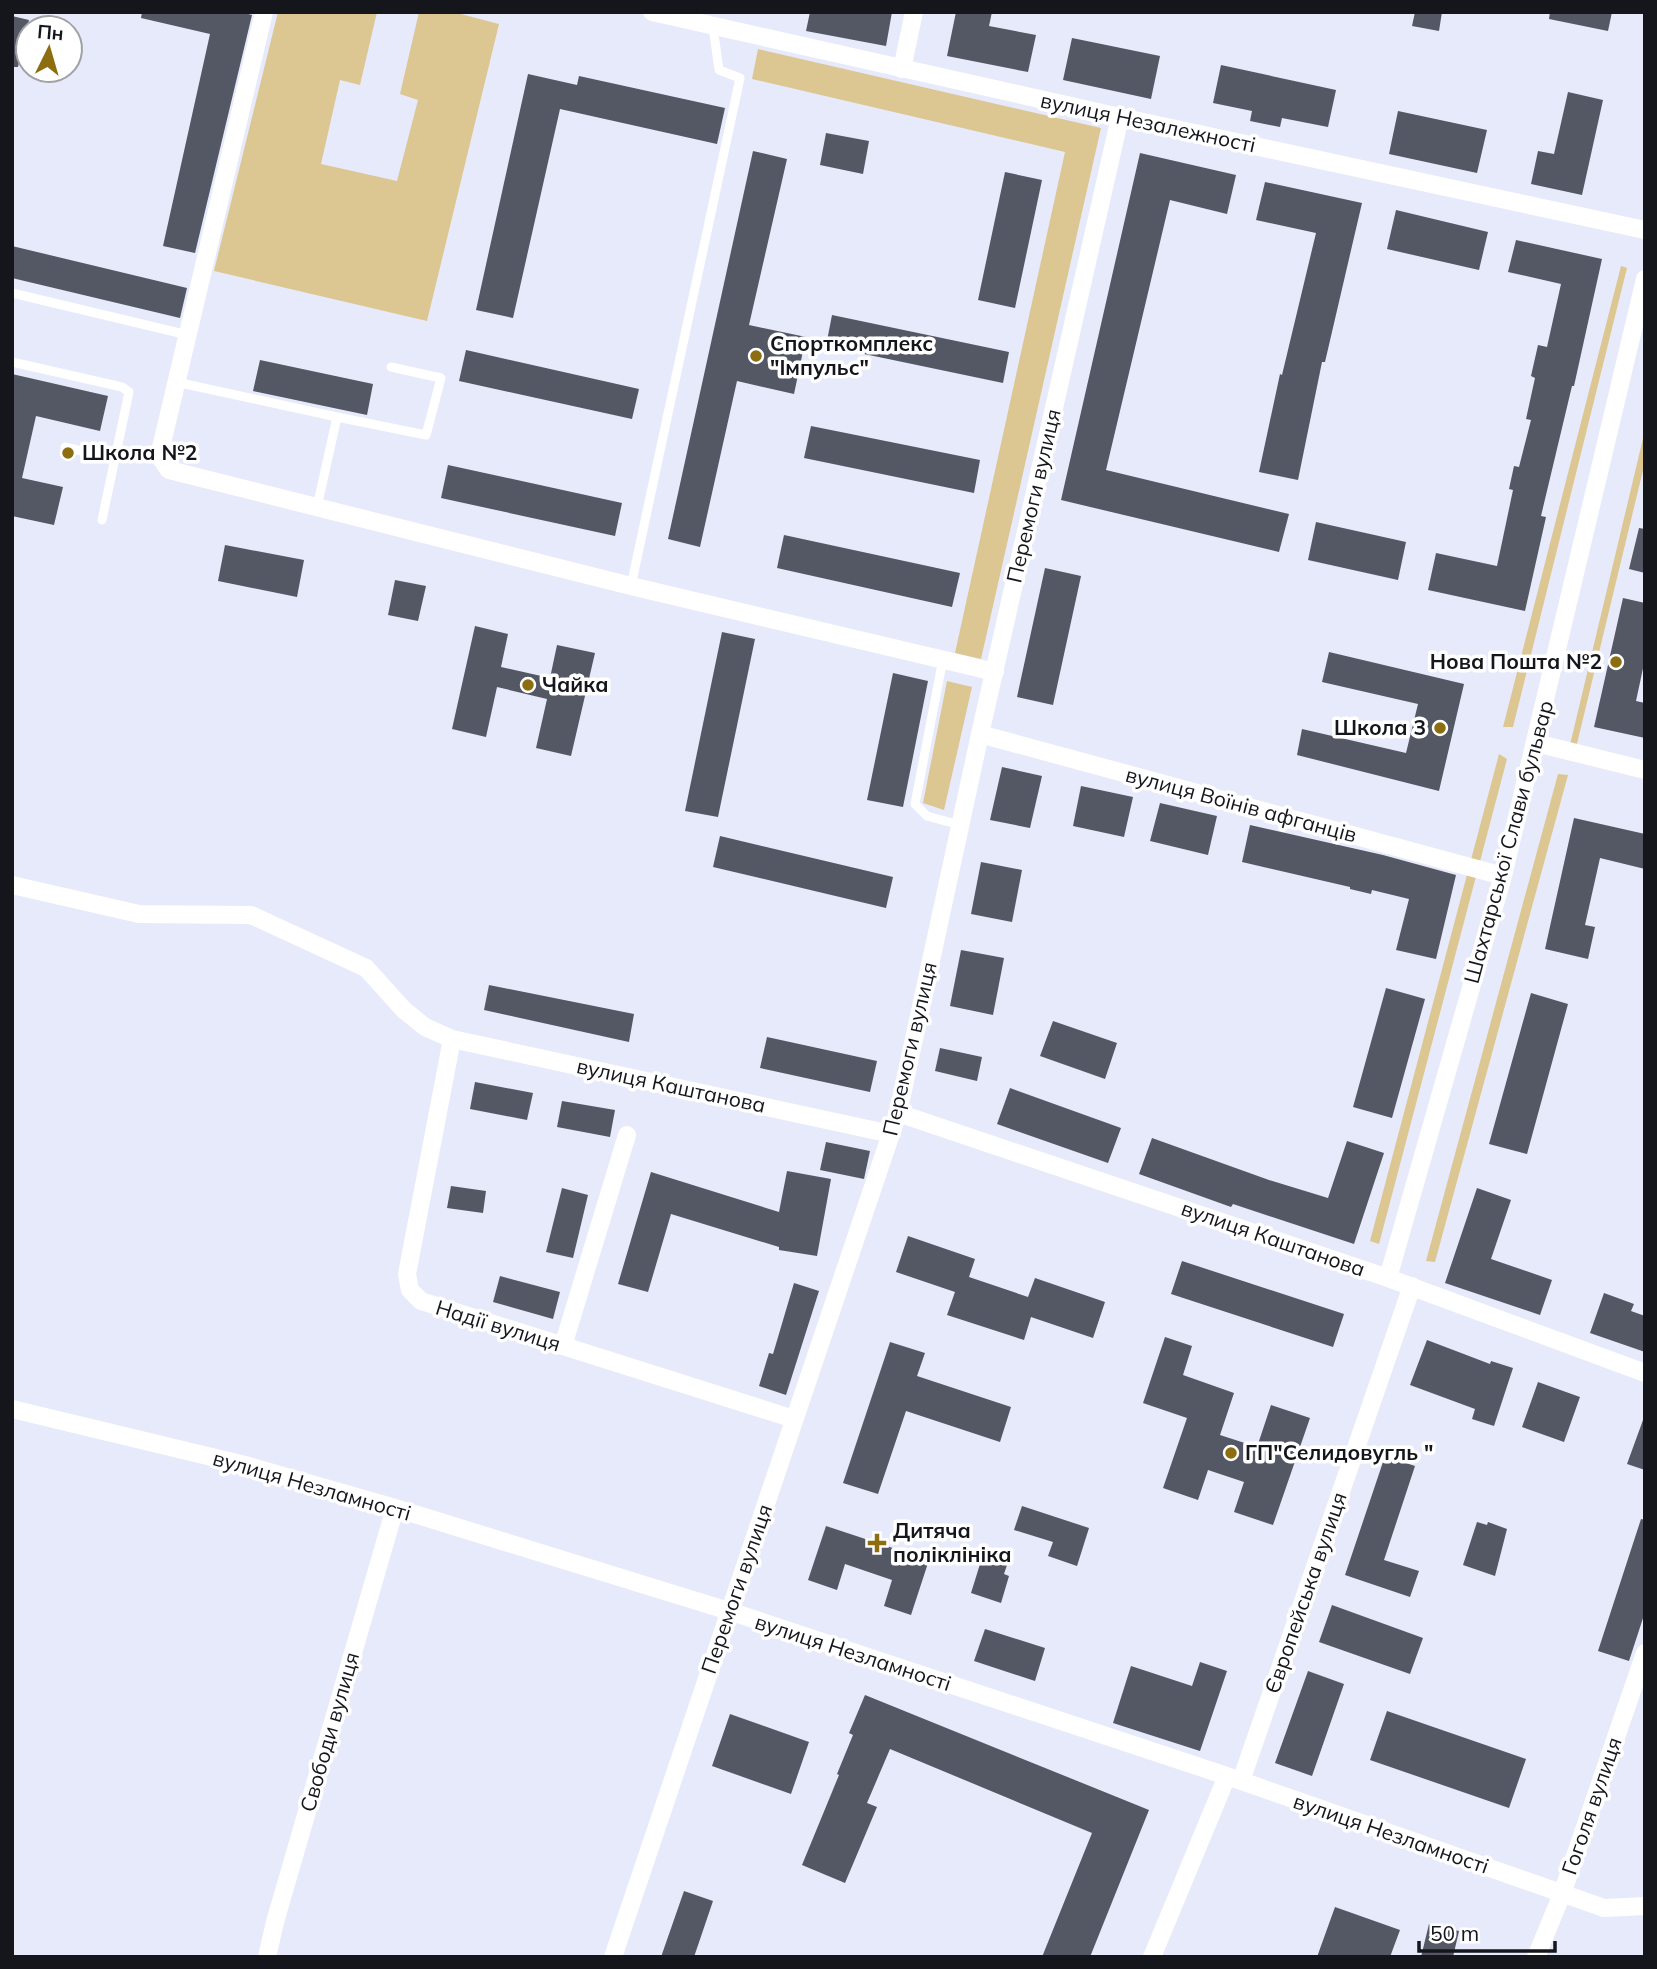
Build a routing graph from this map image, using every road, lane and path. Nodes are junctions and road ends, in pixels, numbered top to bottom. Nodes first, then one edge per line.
1 (264, 12) edge
2 (652, 12) edge
3 (914, 12) edge
4 (713, 27) junction
5 (902, 69) junction
6 (1121, 117) junction
7 (1645, 230) edge
8 (1645, 279) edge
9 (12, 292) edge
10 (188, 335) junction
11 (12, 362) edge
12 (391, 367) dead end
13 (176, 382) junction
14 (337, 417) junction
15 (65, 447) dead end
16 (116, 459) junction
17 (317, 507) junction
18 (102, 520) dead end
19 (631, 586) junction
20 (943, 659) junction
21 (995, 672) junction
22 (980, 734) junction
23 (1536, 743) junction
24 (1645, 770) edge
25 (960, 825) junction
26 (1503, 876) junction
27 (12, 885) edge
28 (452, 1039) junction
29 (898, 1113) junction
30 (891, 1134) junction
31 (627, 1135) dead end
32 (1388, 1278) junction
33 (1412, 1286) junction
34 (563, 1346) junction
35 (1645, 1373) edge
36 (12, 1409) edge
37 (794, 1419) junction
38 (395, 1508) junction
39 (729, 1611) junction
40 (1645, 1653) edge
41 (1234, 1779) junction
42 (1562, 1894) junction
43 (1645, 1906) edge
44 (267, 1957) edge
45 (613, 1957) edge
46 (1152, 1957) edge
47 (1536, 1957) edge

1 - 10 street
2 - 4 street, вулиця Незалежності
3 - 5 street
4 - 5 street, вулиця Незалежності
4 - 19 lane
5 - 6 street, вулиця Незалежності
6 - 7 street, вулиця Незалежності
6 - 21 street, Перемоги вулиця
8 - 23 street, Шахтарської Слави бульвар
9 - 10 lane
10 - 13 street
11 - 16 lane
12 - 14 lane
13 - 14 lane
13 - 17 street
14 - 17 lane
15 - 16 lane
16 - 18 lane
17 - 19 street
19 - 20 street
20 - 21 street
20 - 25 lane
21 - 22 street, Перемоги вулиця
22 - 25 street, Перемоги вулиця
22 - 26 street, вулиця Воїнів афганців
23 - 24 street
23 - 26 street, Шахтарської Слави бульвар
25 - 29 street, Перемоги вулиця
26 - 32 street, Шахтарської Слави бульвар
27 - 28 street, вулиця Каштанова
28 - 30 street, вулиця Каштанова
28 - 34 street, Надії вулиця
29 - 30 street, Перемоги вулиця
29 - 32 street, вулиця Каштанова
30 - 37 street, Перемоги вулиця
31 - 34 street
32 - 33 street, вулиця Каштанова
33 - 35 street, вулиця Каштанова
33 - 41 street, Європейська вулиця
34 - 37 street, Надії вулиця
36 - 38 street, вулиця Незламності
37 - 39 street, Перемоги вулиця
38 - 39 street, вулиця Незламності
38 - 44 street, Свободи вулиця
39 - 41 street, вулиця Незламності
39 - 45 street, Перемоги вулиця
40 - 42 street, Гоголя вулиця
41 - 42 street, вулиця Незламності
41 - 46 street, Європейська вулиця
42 - 43 street, вулиця Незламності
42 - 47 street, Гоголя вулиця

